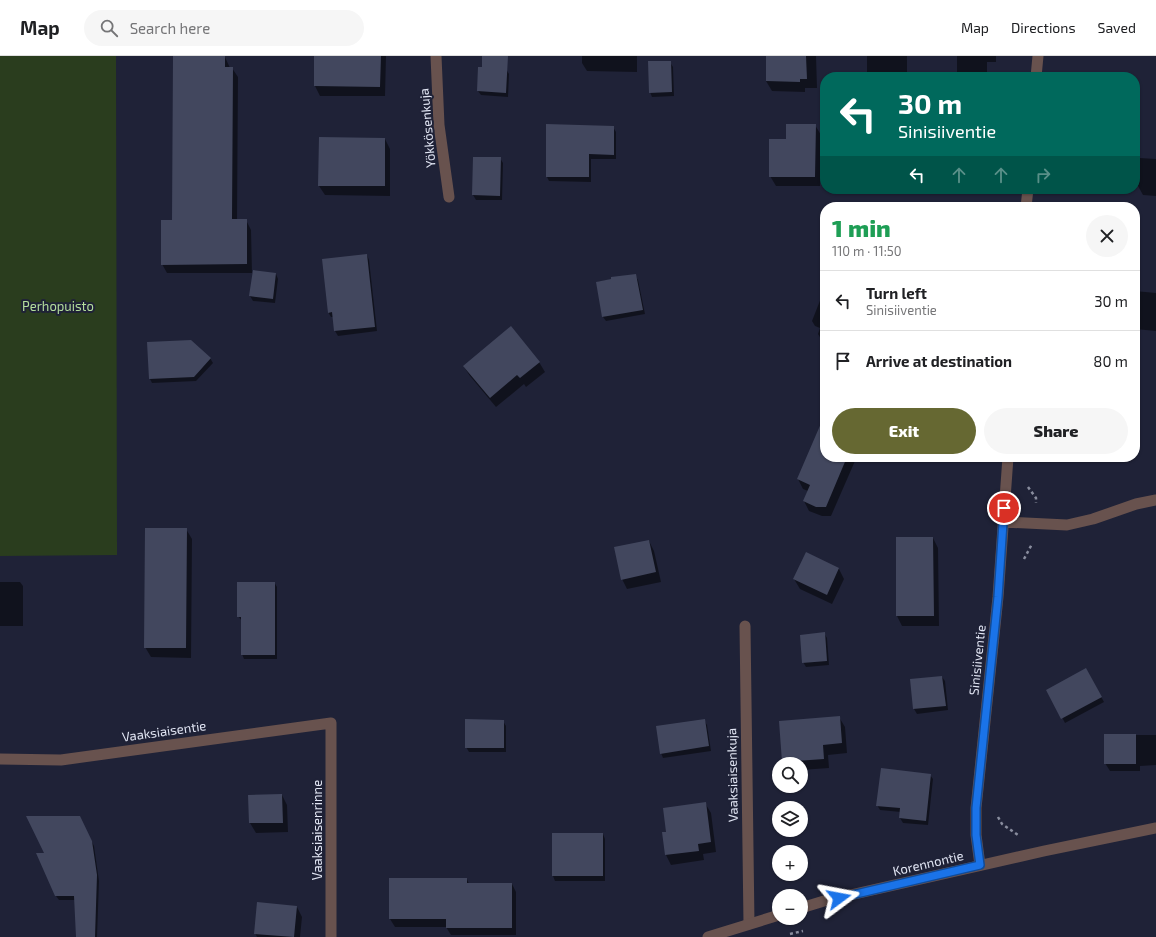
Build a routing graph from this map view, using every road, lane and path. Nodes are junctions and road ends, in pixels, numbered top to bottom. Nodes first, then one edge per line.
1 (436, 56) edge
2 (1038, 56) edge
3 (1036, 72) edge
4 (449, 197) dead end
5 (1008, 462) edge
6 (1027, 482) dead end
7 (1156, 500) edge
8 (1003, 522) junction
9 (1035, 524) junction
10 (1022, 562) dead end
11 (745, 626) dead end
12 (331, 723) joint
13 (0, 759) edge
14 (996, 814) dead end
15 (1156, 828) edge
16 (1022, 835) dead end
17 (980, 865) junction
18 (808, 906) edge
19 (772, 917) edge
20 (749, 924) junction
21 (331, 937) edge
22 (708, 937) edge

1 - 4 street, Yökkösenkuja
2 - 3 street
5 - 8 street, Sinisiiventie
6 - 9 path
7 - 9 street
8 - 9 street
8 - 17 street, Sinisiiventie
9 - 10 path
11 - 20 street, Vaaksiaisenkuja
12 - 13 street, Vaaksiaisentie
12 - 21 street, Vaaksiaisenrinne
14 - 16 path
15 - 17 street, Korennontie
17 - 18 street, Korennontie
19 - 20 street
20 - 22 street

